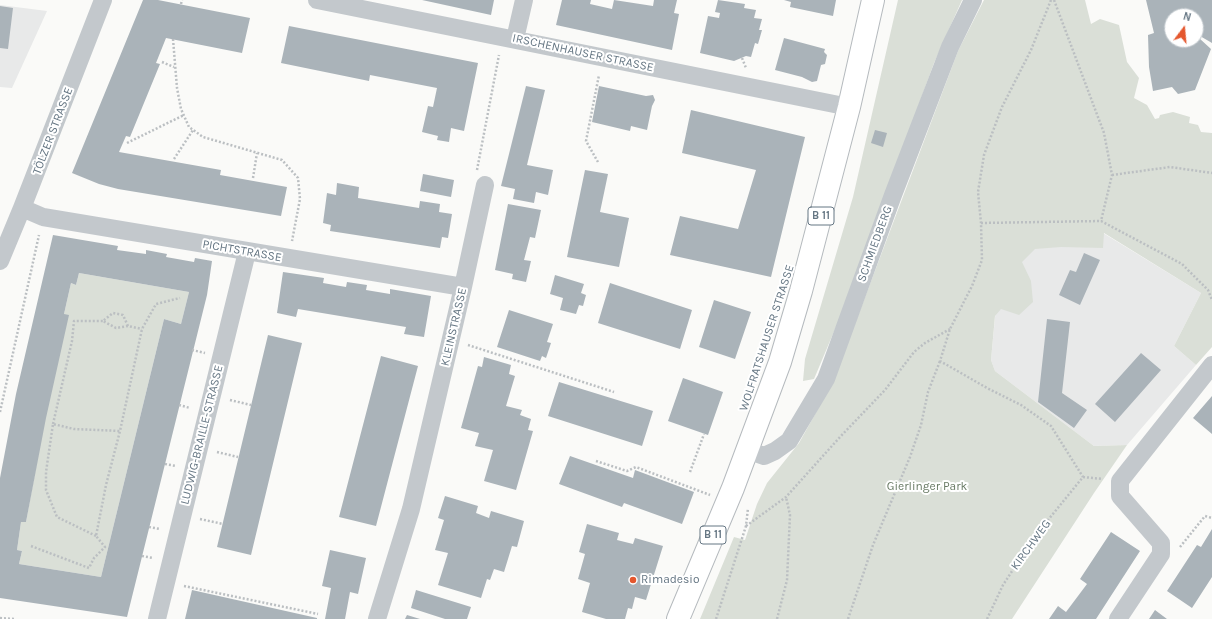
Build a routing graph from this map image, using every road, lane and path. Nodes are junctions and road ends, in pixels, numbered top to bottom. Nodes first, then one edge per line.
1 (103, 0) edge
2 (182, 0) edge
3 (317, 0) edge
4 (524, 0) edge
5 (873, 0) edge
6 (973, 0) edge
7 (1051, 0) edge
8 (1054, 0) edge
9 (181, 4) dead end
10 (508, 38) junction
11 (173, 40) dead end
12 (602, 57) junction
13 (162, 62) dead end
14 (174, 67) junction
15 (848, 107) junction
16 (184, 115) junction
17 (193, 130) junction
18 (127, 143) dead end
19 (257, 153) junction
20 (174, 159) dead end
21 (598, 162) dead end
22 (1212, 173) edge
23 (1112, 175) junction
24 (253, 178) dead end
25 (485, 185) joint
26 (22, 208) junction
27 (43, 216) junction
28 (1101, 221) junction
29 (981, 223) junction
30 (7, 226) edge
31 (247, 252) junction
32 (289, 259) junction
33 (0, 260) edge
34 (463, 287) junction
35 (180, 298) dead end
36 (1212, 300) edge
37 (103, 321) junction
38 (128, 326) junction
39 (142, 329) junction
40 (950, 329) junction
41 (451, 339) junction
42 (940, 360) junction
43 (1212, 365) edge
44 (614, 392) dead end
45 (212, 396) junction
46 (251, 405) dead end
47 (0, 412) edge
48 (53, 424) junction
49 (120, 431) junction
50 (704, 434) dead end
51 (748, 450) junction
52 (596, 461) dead end
53 (690, 472) dead end
54 (713, 490) dead end
55 (710, 495) junction
56 (786, 497) junction
57 (707, 502) dead end
58 (747, 504) dead end
59 (1212, 518) edge
60 (746, 526) junction
61 (96, 536) junction
62 (31, 546) dead end
63 (1161, 554) junction
64 (166, 582) junction
65 (318, 614) dead end
66 (0, 618) edge
67 (14, 619) edge
68 (157, 619) edge
69 (377, 619) edge
70 (678, 619) edge
71 (716, 619) edge
72 (777, 619) edge
73 (848, 619) edge
74 (987, 619) edge
75 (1118, 619) edge

1 - 26 street, TÖLZER STRASSE
2 - 9 path
3 - 10 street, IRSCHENHAUSER STRASSE
4 - 10 street
5 - 15 main road, WOLFRATSHAUSER STRASSE / B 11
6 - 51 street, SCHMIEDBERG
7 - 29 path
8 - 23 path
10 - 12 street, IRSCHENHAUSER STRASSE
10 - 25 path
11 - 14 path
12 - 15 street, IRSCHENHAUSER STRASSE
12 - 21 path
13 - 14 path
14 - 16 path
15 - 51 main road, WOLFRATSHAUSER STRASSE / B 11
16 - 17 path
16 - 18 path
17 - 19 path
17 - 20 path
19 - 24 path
19 - 32 path
22 - 23 path
23 - 28 path
25 - 34 street, KLEINSTRASSE
26 - 27 street, PICHTSTRASSE
26 - 30 street, TÖLZER STRASSE
27 - 31 street, PICHTSTRASSE
27 - 47 path
28 - 29 path
28 - 36 path
29 - 40 path
30 - 33 street, TÖLZER STRASSE
31 - 32 street, PICHTSTRASSE
31 - 45 street, LUDWIG-BRAILLE-STRASSE
32 - 34 street, PICHTSTRASSE
34 - 41 street, KLEINSTRASSE
35 - 39 path
37 - 38 path
37 - 38 path
37 - 48 path
38 - 39 path
39 - 49 path
40 - 42 path
40 - 56 path
41 - 44 path
41 - 69 street, KLEINSTRASSE
42 - 73 path
42 - 74 path, KIRCHWEG
43 - 63 street
45 - 46 path
45 - 64 street, LUDWIG-BRAILLE-STRASSE
48 - 49 path
48 - 61 path
49 - 61 path
50 - 53 path
51 - 70 main road, WOLFRATSHAUSER STRASSE / B 11
52 - 55 path
54 - 55 path
55 - 57 path
56 - 60 path
56 - 72 path
58 - 60 path
59 - 63 path
60 - 71 path
61 - 62 path
63 - 75 street
64 - 65 path
64 - 68 street, LUDWIG-BRAILLE-STRASSE
66 - 67 path

